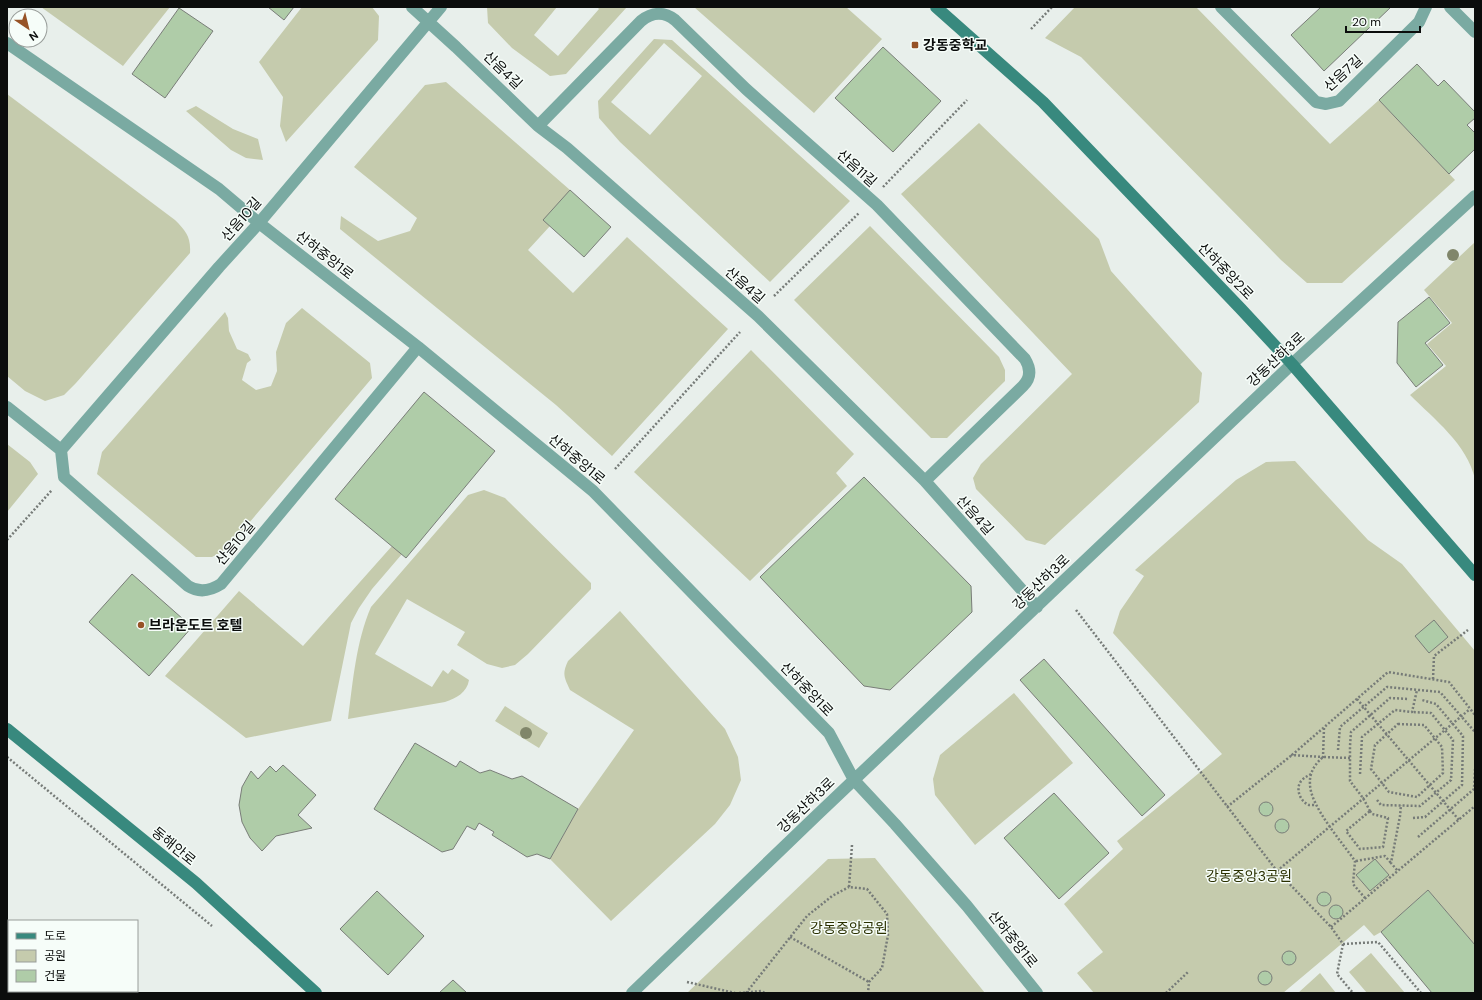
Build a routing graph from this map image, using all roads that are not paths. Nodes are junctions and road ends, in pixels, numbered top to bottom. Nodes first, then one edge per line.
1 (412, 7) edge
2 (441, 7) edge
3 (936, 7) edge
4 (1220, 7) edge
5 (1426, 7) edge
6 (1450, 7) edge
7 (429, 21) junction
8 (1475, 32) edge
9 (7, 43) edge
10 (538, 126) junction
11 (1475, 196) edge
12 (259, 223) junction
13 (418, 347) junction
14 (1292, 364) junction
15 (7, 407) edge
16 (61, 450) junction
17 (925, 481) junction
18 (1475, 575) edge
19 (1037, 607) junction
20 (7, 729) edge
21 (854, 780) junction
22 (316, 993) edge
23 (632, 993) edge
24 (1038, 993) edge

1 - 7 street, 산음4길
2 - 7 street, 산음10길
3 - 14 main road, 산하중앙2로
4 - 5 street, 산음7길
6 - 8 street
7 - 10 street, 산음4길
7 - 12 street, 산음10길
9 - 12 street, 산하중앙1로
10 - 17 street, 산음4길
10 - 17 street, 산음11길
11 - 14 street, 강동산하3로
12 - 13 street, 산하중앙1로
12 - 16 street, 산음10길
13 - 16 street, 산음10길
13 - 21 street, 산하중앙1로
14 - 18 main road, 산하중앙2로
14 - 19 street, 강동산하3로
15 - 16 street
17 - 19 street, 산음4길
19 - 21 street, 강동산하3로
20 - 22 main road, 동해안로
21 - 23 street, 강동산하3로
21 - 24 street, 산하중앙1로

